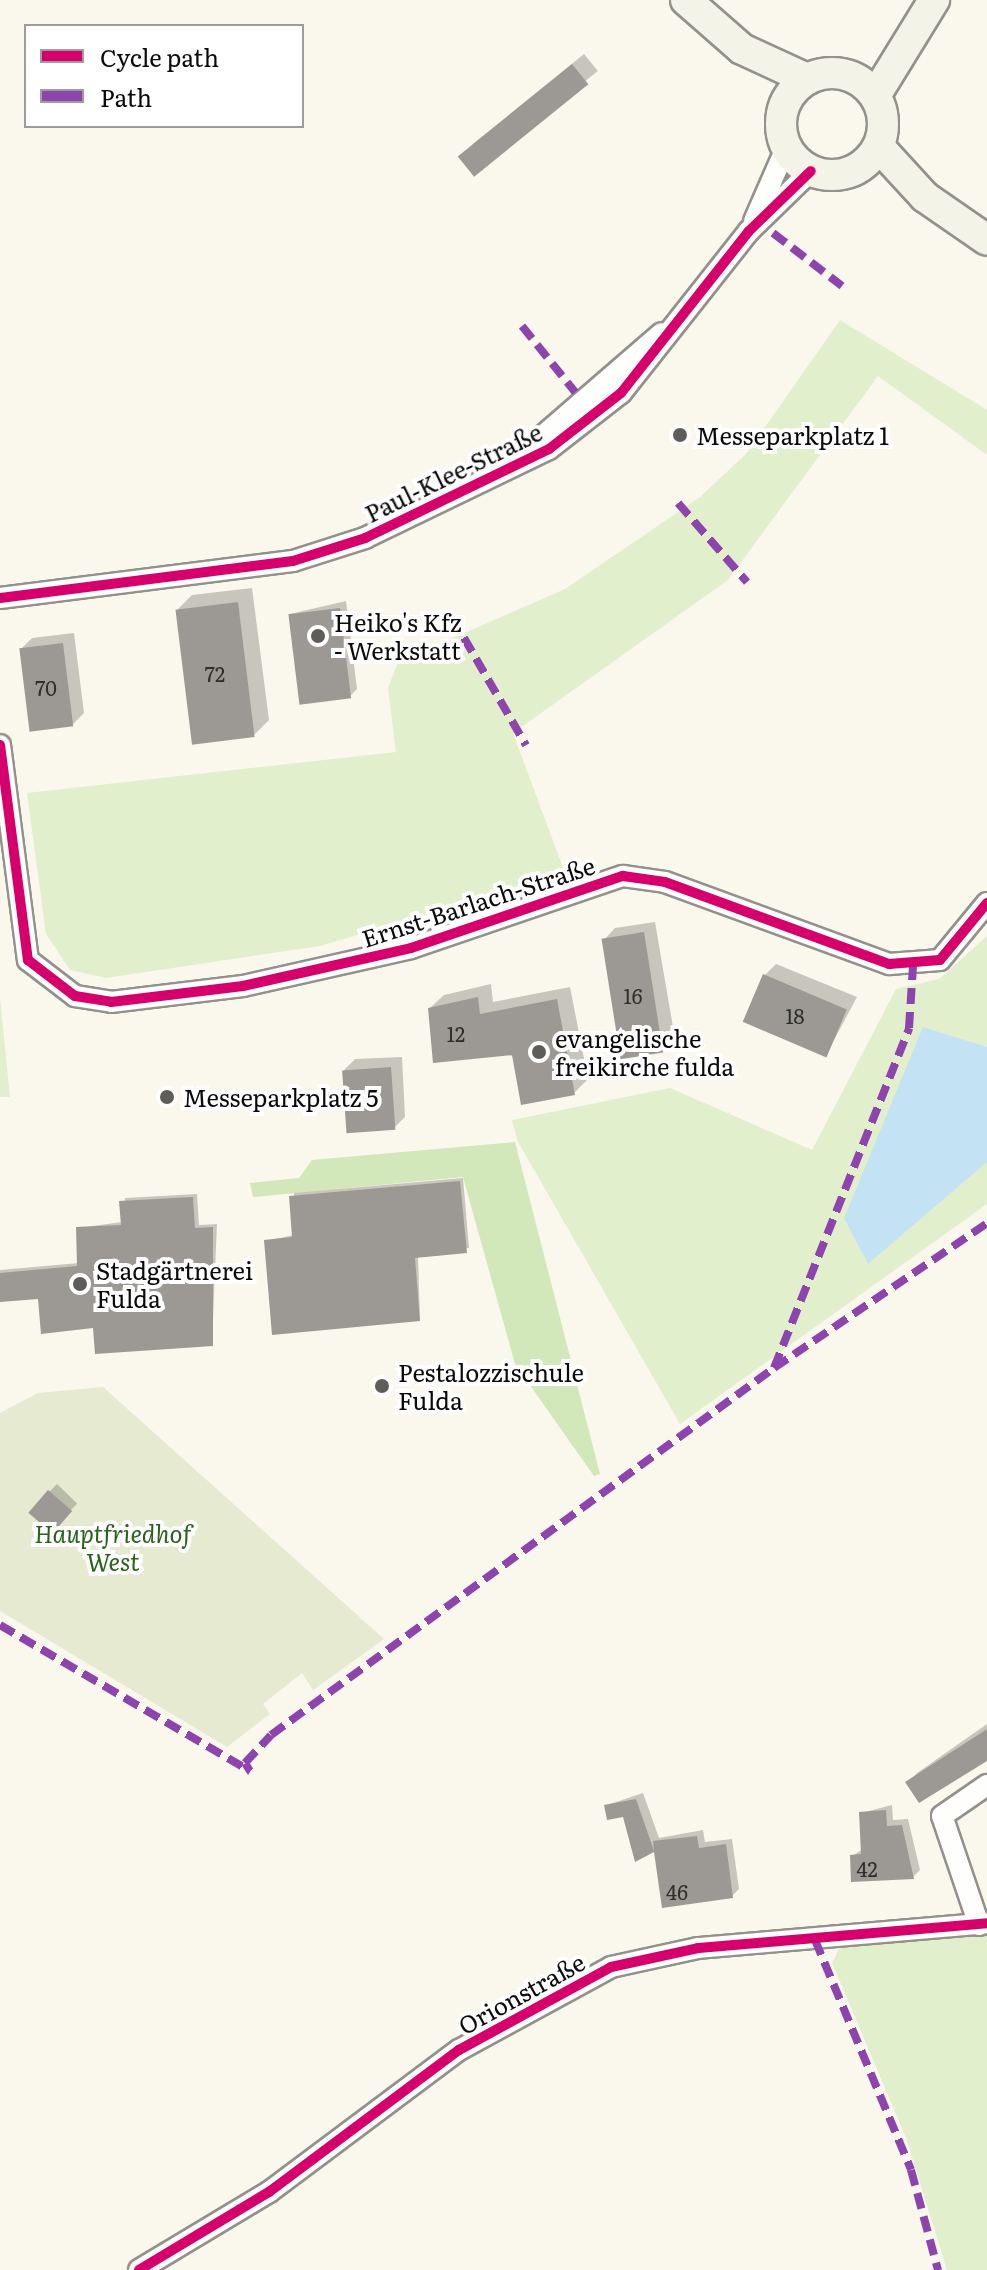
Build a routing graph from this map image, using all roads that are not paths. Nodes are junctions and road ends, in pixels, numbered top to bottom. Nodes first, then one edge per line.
1 (686, 0) edge
2 (934, 0) edge
3 (742, 49) junction
4 (807, 79) junction
5 (864, 86) junction
6 (782, 114) junction
7 (786, 148) junction
8 (869, 158) junction
9 (811, 171) junction
10 (749, 231) junction
11 (987, 240) edge
12 (0, 598) edge
13 (0, 745) edge
14 (5, 847) edge
15 (987, 903) edge
16 (987, 1785) edge
17 (983, 1924) edge
18 (139, 2270) edge

1 - 3 street
2 - 5 street
3 - 4 street
3 - 6 street
4 - 5 street
4 - 6 street
5 - 8 street
6 - 7 street
7 - 9 street
7 - 10 street, Paul-Klee-Straße
8 - 9 street
8 - 11 street
9 - 10 street, Paul-Klee-Straße
10 - 12 street, Paul-Klee-Straße
13 - 14 street, Ernst-Barlach-Straße
14 - 15 street, Ernst-Barlach-Straße
16 - 17 street
17 - 18 street, Orionstraße

